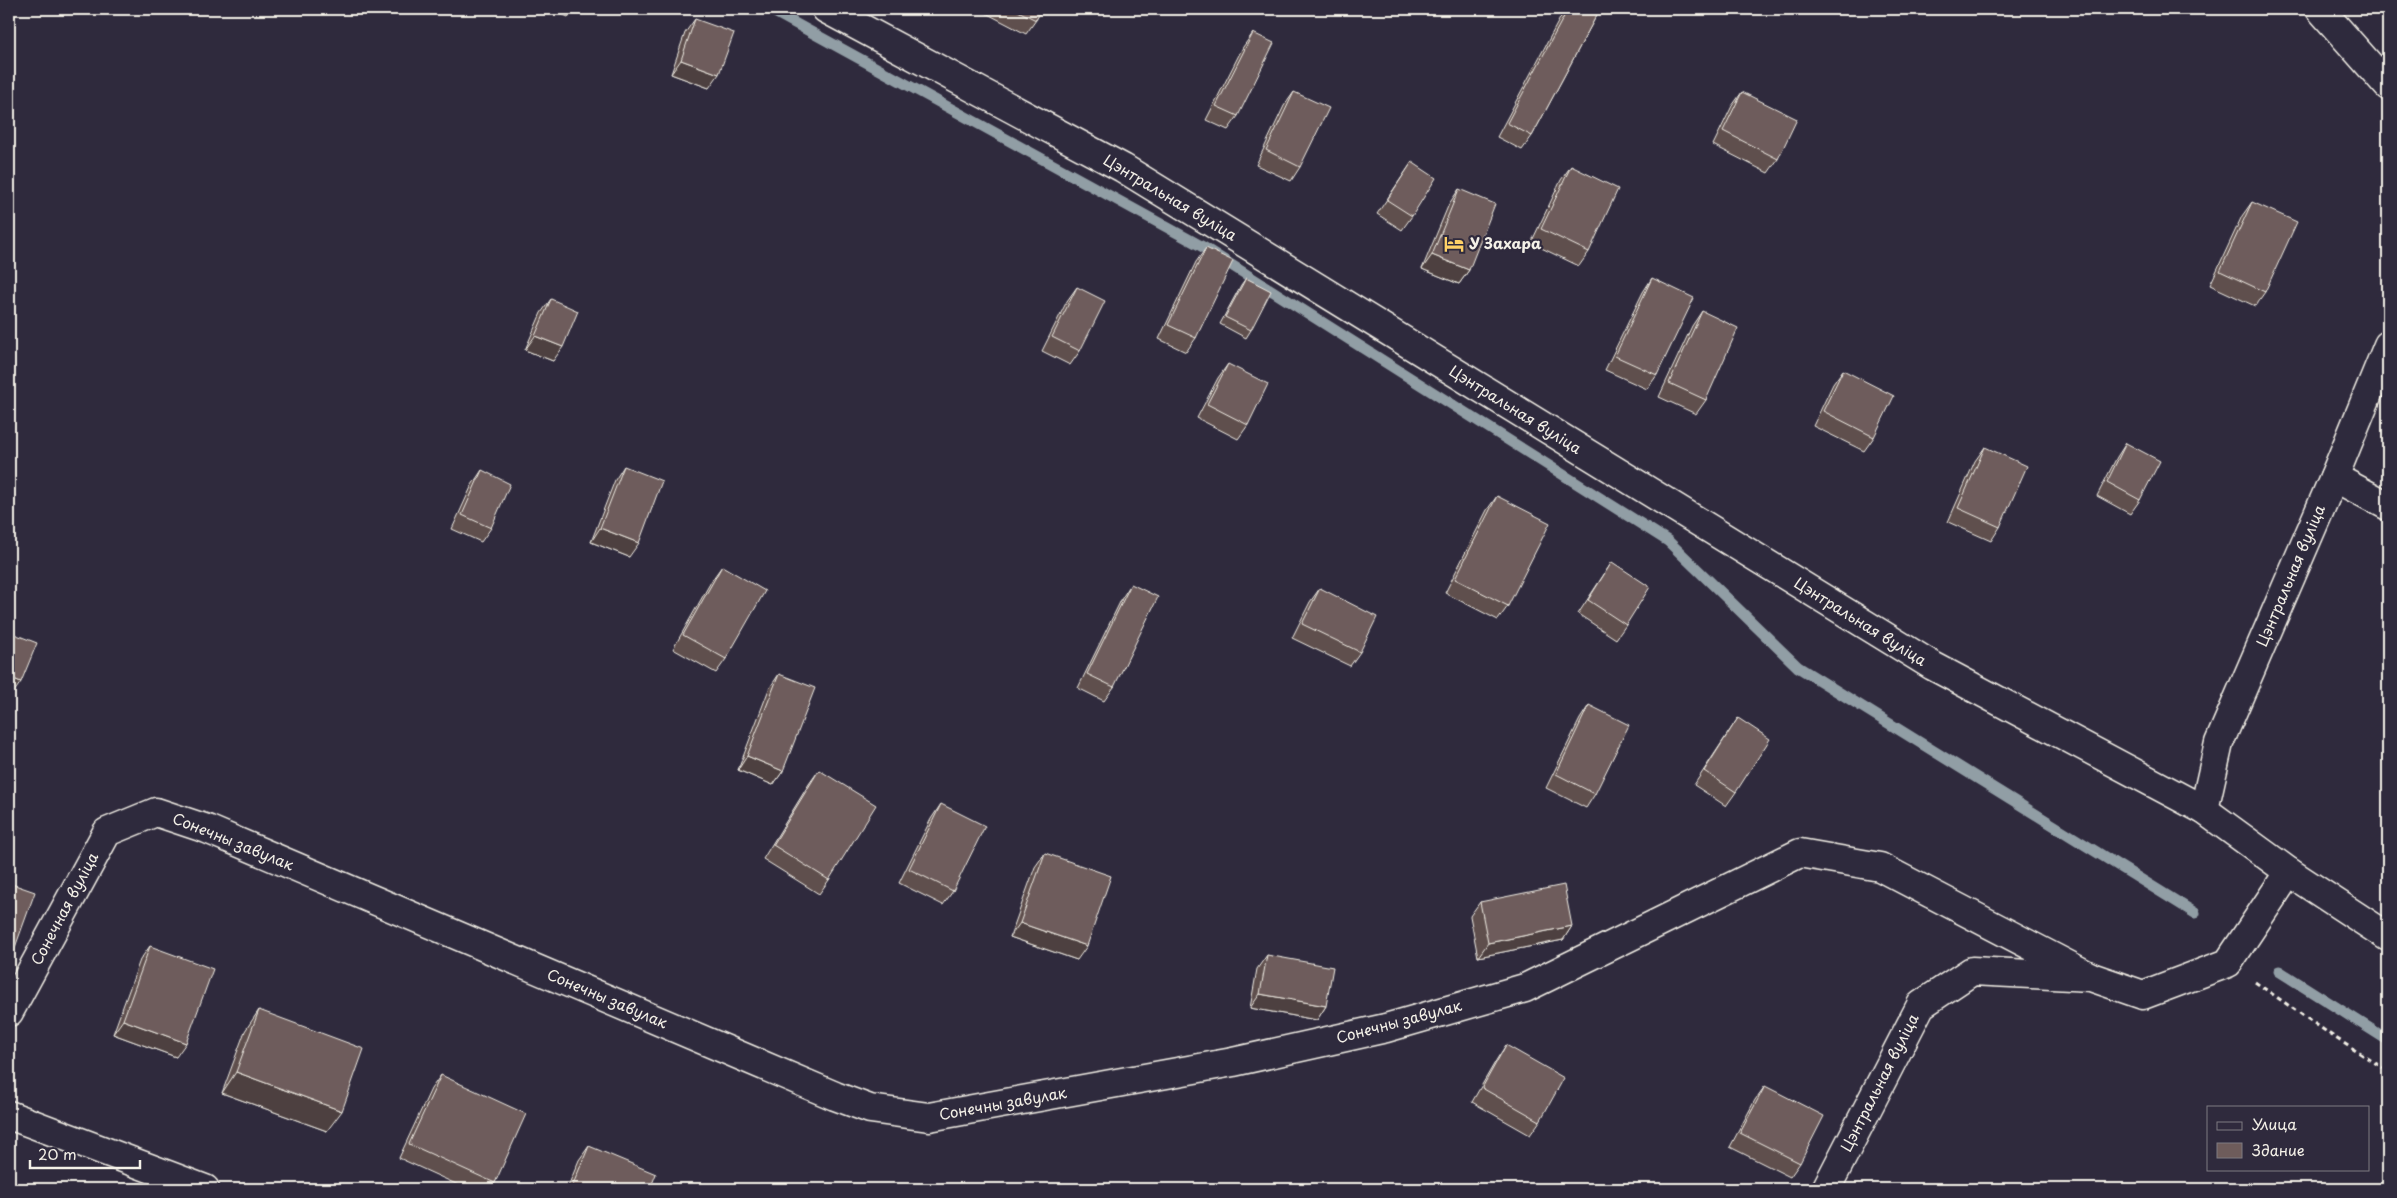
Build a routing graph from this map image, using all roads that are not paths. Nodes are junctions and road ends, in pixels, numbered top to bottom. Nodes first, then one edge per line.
1 (826, 9) edge
2 (2320, 9) edge
3 (2388, 86) edge
4 (2388, 345) edge
5 (2334, 477) junction
6 (2388, 506) edge
7 (2204, 810) junction
8 (107, 832) joint
9 (2289, 872) junction
10 (2388, 937) edge
11 (2091, 977) junction
12 (9, 1012) edge
13 (9, 1115) edge
14 (206, 1189) edge
15 (1826, 1189) edge

1 - 7 street, Цэнтральная вуліца
2 - 3 street
4 - 5 street, Цэнтральная вуліца
5 - 6 street
5 - 7 street, Цэнтральная вуліца
7 - 9 street, Цэнтральная вуліца
8 - 11 street, Сонечны завулак
8 - 12 street, Сонечная вуліца
9 - 10 street, Цэнтральная вуліца
9 - 11 street, Цэнтральная вуліца
11 - 15 street, Цэнтральная вуліца
13 - 14 street

